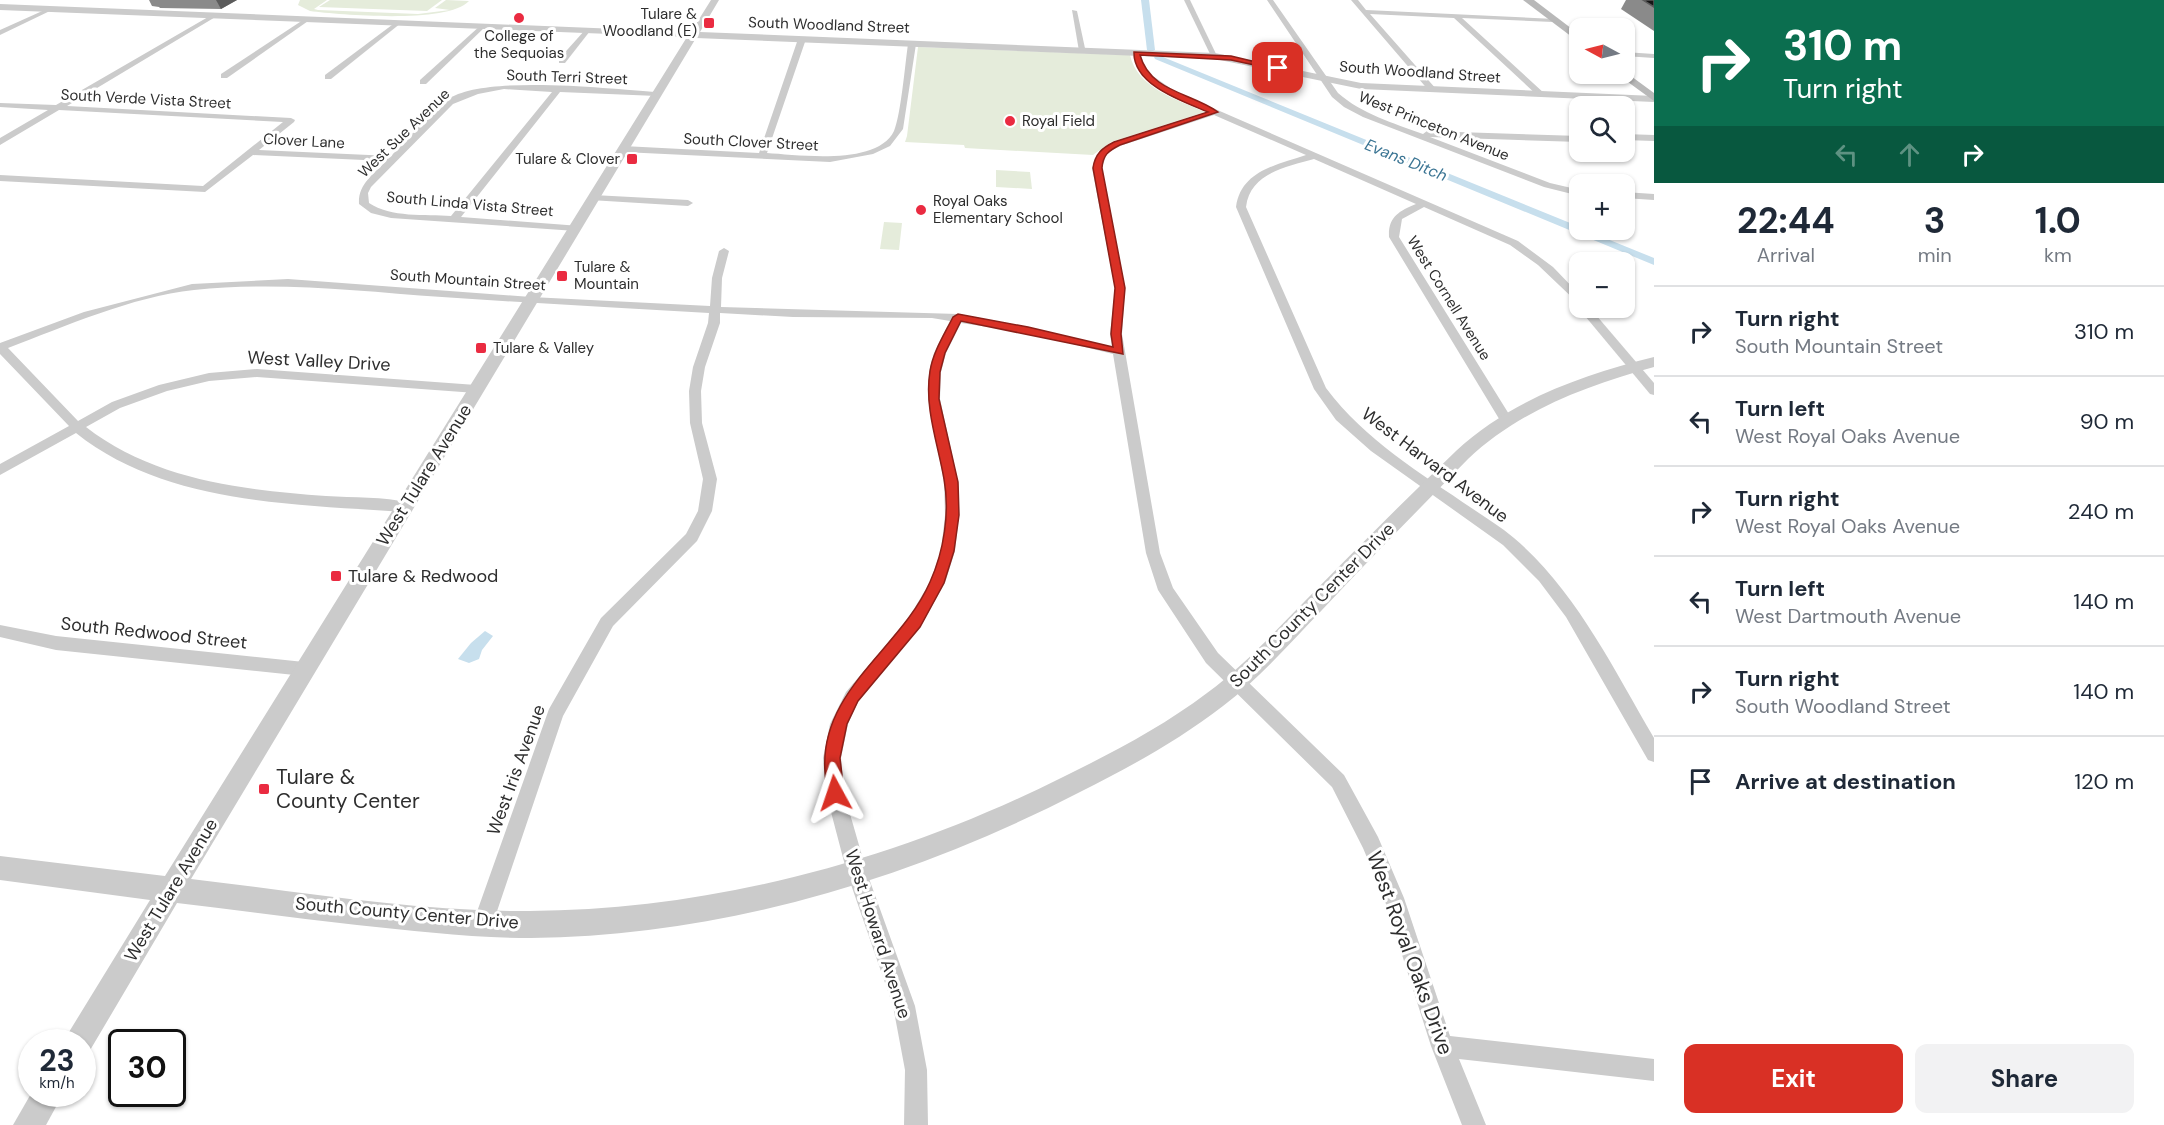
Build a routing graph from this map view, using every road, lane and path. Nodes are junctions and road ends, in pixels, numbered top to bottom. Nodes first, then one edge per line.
1 (715, 0) edge
2 (1187, 0) edge
3 (1270, 0) edge
4 (1354, 0) edge
5 (1528, 0) edge
6 (0, 7) edge
7 (51, 9) junction
8 (1074, 11) dead end
9 (1364, 12) junction
10 (215, 15) junction
11 (1456, 16) junction
12 (308, 19) junction
13 (1553, 20) junction
14 (398, 23) junction
15 (483, 26) junction
16 (587, 31) junction
17 (1569, 32) edge
18 (0, 33) edge
19 (693, 35) junction
20 (802, 39) junction
21 (912, 44) junction
22 (1083, 51) junction
23 (1136, 53) junction
24 (1635, 55) edge
25 (1215, 56) junction
26 (1654, 56) edge
27 (562, 61) dead end
28 (224, 76) dead end
29 (328, 77) dead end
30 (1325, 81) junction
31 (423, 82) dead end
32 (1635, 84) edge
33 (558, 89) junction
34 (1433, 90) junction
35 (476, 91) joint
36 (657, 94) junction
37 (1541, 94) junction
38 (1654, 99) edge
39 (0, 105) edge
40 (57, 108) junction
41 (1215, 112) junction
42 (1416, 134) junction
43 (1635, 137) edge
44 (1654, 138) edge
45 (1569, 139) edge
46 (0, 142) edge
47 (624, 149) junction
48 (250, 152) junction
49 (762, 156) junction
50 (1314, 156) junction
51 (393, 159) junction
52 (0, 178) edge
53 (1569, 191) edge
54 (1635, 196) edge
55 (1654, 197) edge
56 (593, 198) junction
57 (688, 203) dead end
58 (1425, 203) junction
59 (364, 204) joint
60 (455, 218) junction
61 (576, 228) junction
62 (724, 251) dead end
63 (1569, 288) edge
64 (531, 300) junction
65 (717, 309) junction
66 (958, 317) junction
67 (1595, 318) edge
68 (0, 347) edge
69 (1119, 352) junction
70 (1644, 364) edge
71 (476, 389) junction
72 (1654, 391) edge
73 (1506, 419) junction
74 (77, 426) junction
75 (0, 470) edge
76 (1431, 486) junction
77 (404, 507) junction
78 (0, 631) edge
79 (304, 669) junction
80 (1239, 681) junction
81 (1654, 754) edge
82 (0, 868) edge
83 (857, 873) junction
84 (172, 890) junction
85 (483, 923) junction
86 (87, 1029) edge
87 (1442, 1046) junction
88 (1654, 1070) edge
89 (40, 1107) edge
90 (28, 1125) edge
91 (916, 1125) edge
92 (1474, 1125) edge

1 - 19 street, West Tulare Avenue
2 - 25 street
3 - 30 street, West Princeton Avenue
4 - 9 street
5 - 13 main road
6 - 7 street, South Woodland Street
7 - 10 street, South Woodland Street
7 - 18 street
8 - 22 street
9 - 11 street
9 - 34 street
10 - 12 street, South Woodland Street
10 - 40 street
11 - 13 street
11 - 37 street
12 - 14 street, South Woodland Street
12 - 28 street
13 - 17 main road
14 - 15 street, South Woodland Street
14 - 29 street
15 - 16 street, South Woodland Street
15 - 31 street
16 - 19 street, South Woodland Street
16 - 27 street
19 - 20 street, South Woodland Street
19 - 36 street, West Tulare Avenue
20 - 21 street, South Woodland Street
20 - 49 street
21 - 22 street, South Woodland Street
21 - 49 street, South Clover Street
22 - 23 street, South Woodland Street
23 - 25 street, South Woodland Street
23 - 41 street
24 - 26 street
25 - 30 street, South Woodland Street
30 - 34 street, South Woodland Street
30 - 42 street, West Princeton Avenue
32 - 38 main road
33 - 35 street, South Terri Street
33 - 36 street, South Terri Street
33 - 60 street
34 - 37 street, South Woodland Street
35 - 51 street, West Sue Avenue
36 - 47 street, West Tulare Avenue
37 - 38 street, South Woodland Street
39 - 40 street, South Verde Vista Street
40 - 46 street
40 - 48 street, South Verde Vista Street
41 - 50 street
41 - 69 street, West Royal Oaks Drive
42 - 45 street
42 - 53 street, West Princeton Avenue
43 - 44 street
47 - 49 street, South Clover Street
47 - 56 street, West Tulare Avenue
48 - 51 street, Clover Lane
48 - 52 street
50 - 58 street
50 - 76 street, West Harvard Avenue
51 - 59 street, West Sue Avenue
54 - 55 street
56 - 57 street
56 - 61 street, West Tulare Avenue
58 - 63 street
58 - 73 street, West Cornell Avenue
59 - 60 street, South Linda Vista Street
60 - 61 street, South Linda Vista Street
61 - 64 street, West Tulare Avenue
62 - 65 street, West Iris Avenue
64 - 65 street, South Mountain Street
64 - 68 street, South Mountain Street
64 - 71 street, West Tulare Avenue
65 - 66 street, South Mountain Street
65 - 85 street, West Iris Avenue
66 - 69 street, South Mountain Street
66 - 83 street, West Howard Avenue
67 - 70 street
68 - 74 street
69 - 80 street, West Royal Oaks Drive
70 - 72 street
70 - 73 street, South County Center Drive
71 - 74 street, West Valley Drive
71 - 77 street, West Tulare Avenue
73 - 76 street, South County Center Drive
74 - 75 street, West Valley Drive
74 - 77 street
76 - 80 street, South County Center Drive
76 - 81 street, West Harvard Avenue
77 - 79 street, West Tulare Avenue
78 - 79 street, South Redwood Street
79 - 84 street, West Tulare Avenue
80 - 83 street, South County Center Drive
80 - 87 street, West Royal Oaks Drive
82 - 84 street, South County Center Drive
83 - 85 street, South County Center Drive
83 - 91 street, West Howard Avenue
84 - 85 street, South County Center Drive
84 - 86 street, West Tulare Avenue
87 - 88 street
87 - 92 street, West Royal Oaks Drive
89 - 90 street

